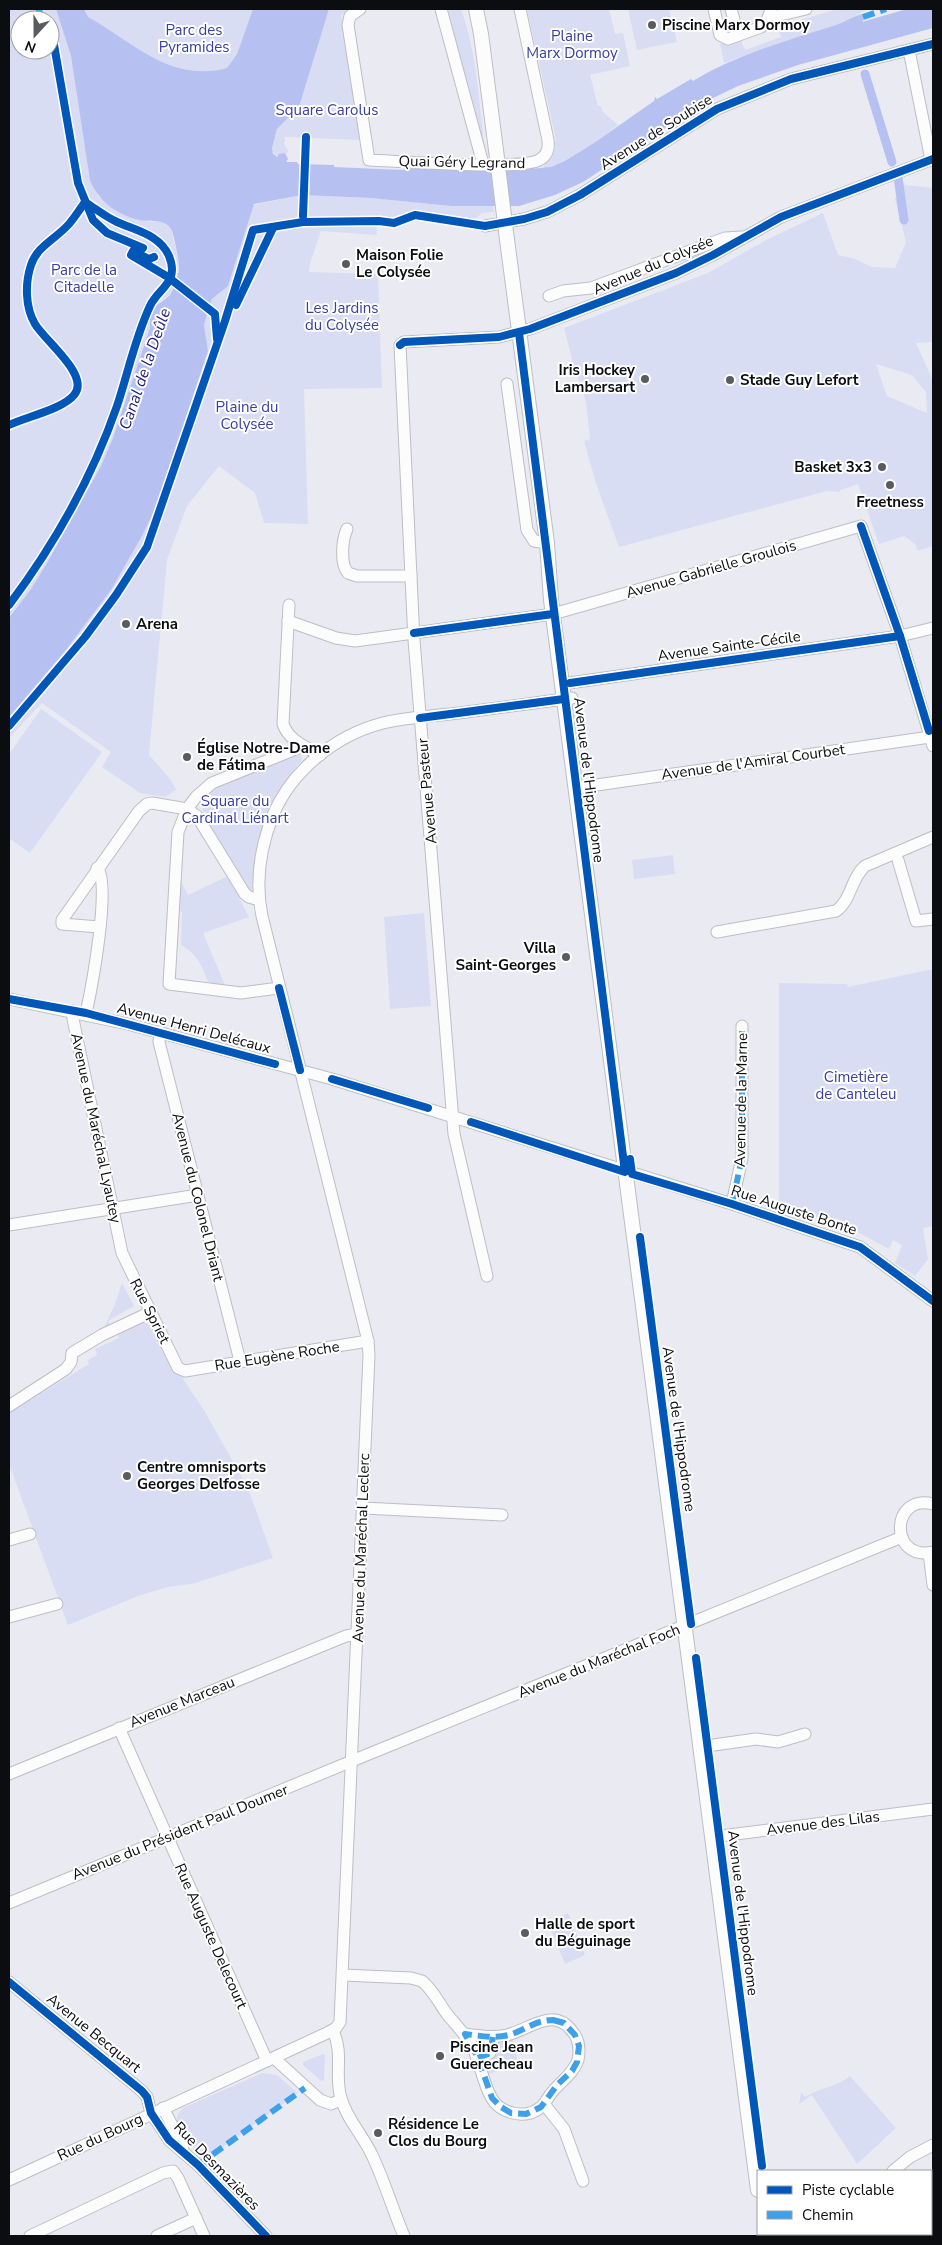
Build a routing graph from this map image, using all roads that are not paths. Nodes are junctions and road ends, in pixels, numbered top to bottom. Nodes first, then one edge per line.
1 (360, 9) edge
2 (441, 9) edge
3 (468, 9) edge
4 (476, 9) edge
5 (520, 9) edge
6 (714, 9) edge
7 (731, 9) edge
8 (806, 9) edge
9 (770, 13) edge
10 (738, 34) junction
11 (933, 44) edge
12 (482, 48) junction
13 (909, 50) junction
14 (932, 159) edge
15 (483, 164) junction
16 (485, 226) dead end
17 (744, 237) junction
18 (687, 251) junction
19 (696, 264) junction
20 (549, 296) dead end
21 (519, 333) junction
22 (400, 345) joint
23 (507, 384) dead end
24 (347, 529) dead end
25 (547, 543) junction
26 (411, 576) junction
27 (290, 605) dead end
28 (557, 613) junction
29 (288, 621) junction
30 (933, 628) edge
31 (414, 633) junction
32 (900, 636) junction
33 (566, 683) junction
34 (568, 698) junction
35 (420, 718) junction
36 (931, 736) edge
37 (303, 746) junction
38 (320, 755) junction
39 (579, 787) junction
40 (188, 809) junction
41 (933, 837) edge
42 (898, 860) dead end
43 (98, 868) junction
44 (259, 900) junction
45 (933, 919) edge
46 (99, 927) junction
47 (717, 932) dead end
48 (280, 988) junction
49 (9, 998) edge
50 (73, 1011) junction
51 (86, 1013) junction
52 (742, 1026) dead end
53 (160, 1032) junction
54 (300, 1070) junction
55 (453, 1116) junction
56 (629, 1173) junction
57 (198, 1196) junction
58 (732, 1204) junction
59 (112, 1209) junction
60 (9, 1225) edge
61 (120, 1246) joint
62 (487, 1276) dead end
63 (933, 1300) edge
64 (151, 1312) junction
65 (368, 1341) junction
66 (240, 1361) junction
67 (185, 1371) joint
68 (9, 1406) edge
69 (933, 1504) edge
70 (362, 1508) junction
71 (502, 1514) dead end
72 (30, 1534) dead end
73 (902, 1538) junction
74 (9, 1540) edge
75 (931, 1553) edge
76 (933, 1585) edge
77 (57, 1604) dead end
78 (9, 1617) edge
79 (688, 1625) junction
80 (357, 1634) junction
81 (119, 1728) junction
82 (805, 1734) dead end
83 (707, 1746) junction
84 (351, 1762) junction
85 (9, 1774) edge
86 (933, 1809) edge
87 (167, 1837) junction
88 (716, 1837) junction
89 (9, 1903) edge
90 (343, 1975) junction
91 (9, 1982) edge
92 (333, 2031) junction
93 (465, 2034) junction
94 (493, 2037) junction
95 (478, 2058) junction
96 (270, 2060) junction
97 (341, 2100) junction
98 (544, 2104) junction
99 (162, 2108) junction
100 (151, 2113) junction
101 (933, 2145) edge
102 (193, 2160) junction
103 (762, 2170) edge
104 (894, 2170) edge
105 (9, 2180) edge
106 (583, 2182) dead end
107 (757, 2182) edge
108 (196, 2218) junction
109 (30, 2236) edge
110 (157, 2236) edge
111 (204, 2236) edge
112 (266, 2236) edge
113 (404, 2236) edge

1 - 15 street, Quai Géry Legrand
2 - 15 street
3 - 12 main road
4 - 12 main road
5 - 15 street, Quai Géry Legrand
6 - 10 street
7 - 10 street
8 - 9 street
9 - 10 street
11 - 13 street, Avenue de Soubise
12 - 21 main road, Avenue de l'Hippodrome, bridge
13 - 14 street
13 - 16 street, Avenue de Soubise
14 - 17 street, Avenue du Colysée
17 - 18 street, Avenue du Colysée
17 - 19 street, Avenue du Colysée
18 - 19 street, Avenue du Colysée
18 - 20 street, Avenue du Colysée
19 - 21 street, Avenue du Colysée
21 - 22 street, Avenue du Colysée
21 - 25 main road, Avenue de l'Hippodrome
22 - 26 street, Avenue Pasteur
23 - 25 street
24 - 26 street
25 - 28 main road, Avenue de l'Hippodrome
26 - 31 street, Avenue Pasteur
27 - 29 street
28 - 31 street, Avenue Gabrielle Groulois
28 - 32 street, Avenue Gabrielle Groulois
28 - 33 main road, Avenue de l'Hippodrome
29 - 31 street, Avenue Gabrielle Groulois
29 - 37 street
30 - 32 street, Avenue Sainte-Cécile
31 - 35 street, Avenue Pasteur
32 - 33 street, Avenue Sainte-Cécile
32 - 36 street
33 - 34 main road, Avenue de l'Hippodrome
34 - 35 street, Avenue du Maréchal Leclerc
34 - 39 main road, Avenue de l'Hippodrome
35 - 38 street, Avenue du Maréchal Leclerc
35 - 55 street, Avenue Pasteur
36 - 39 street, Avenue de l'Amiral Courbet
37 - 38 street
37 - 40 street
38 - 44 street, Avenue du Maréchal Leclerc
39 - 56 main road, Avenue de l'Hippodrome
40 - 43 street
40 - 44 street
40 - 48 street
41 - 47 street
42 - 45 street
43 - 46 street
43 - 46 street
44 - 48 street, Avenue du Maréchal Leclerc
46 - 51 street
48 - 54 street, Avenue du Maréchal Leclerc
49 - 50 street, Avenue Henri Delécaux
50 - 51 street, Avenue Henri Delécaux
50 - 59 street, Avenue du Maréchal Lyautey
51 - 53 street, Avenue Henri Delécaux
52 - 58 street, Avenue de la Marne
53 - 54 street, Avenue Henri Delécaux
53 - 57 street, Avenue du Colonel Driant
54 - 55 street, Avenue Henri Delécaux
54 - 65 street, Avenue du Maréchal Leclerc
55 - 56 street, Avenue Henri Delécaux
55 - 62 street, Avenue Pasteur
56 - 58 street, Rue Auguste Bonte
56 - 79 main road, Avenue de l'Hippodrome
57 - 59 street
57 - 66 street, Avenue du Colonel Driant
58 - 63 street, Rue Auguste Bonte
59 - 60 street
59 - 61 street, Avenue du Maréchal Lyautey
61 - 64 street, Rue Spriet
64 - 67 street, Rue Spriet
64 - 68 street
65 - 66 street, Rue Eugène Roche
65 - 70 street, Avenue du Maréchal Leclerc
66 - 67 street, Rue Eugène Roche
69 - 73 street
70 - 71 street
70 - 80 street, Avenue du Maréchal Leclerc
72 - 74 street
73 - 75 street
73 - 79 street, Avenue du Maréchal Foch
75 - 76 street
77 - 78 street
79 - 83 main road, Avenue de l'Hippodrome
79 - 84 street, Avenue du Maréchal Foch
79 - 88 main road, Avenue de l'Hippodrome
80 - 81 street, Avenue Marceau
80 - 84 street, Avenue du Maréchal Leclerc
81 - 85 street, Avenue Marceau
81 - 87 street, Rue Auguste Delecourt
82 - 83 street
83 - 88 main road, Avenue de l'Hippodrome
84 - 87 street, Avenue du Président Paul Doumer
84 - 90 street, Avenue du Maréchal Leclerc
86 - 88 street, Avenue des Lilas
87 - 89 street, Avenue du Président Paul Doumer
87 - 96 street, Rue Auguste Delecourt
88 - 103 main road, Avenue de l'Hippodrome
88 - 107 main road, Avenue de l'Hippodrome
90 - 92 street, Avenue du Maréchal Leclerc
90 - 93 street
91 - 100 street, Avenue Becquart
92 - 96 street, Rue du Bourg
92 - 97 street
93 - 94 street
93 - 95 street
94 - 95 street
94 - 98 street
95 - 98 street
96 - 97 street
96 - 99 street, Rue du Bourg
97 - 113 street
98 - 106 street
99 - 100 street, Rue du Bourg
99 - 102 street, Rue Desmazières
100 - 102 street, Rue Desmazières
100 - 105 street, Rue du Bourg
101 - 104 street
102 - 112 street, Rue Desmazières
108 - 109 street
108 - 110 street
108 - 111 street

